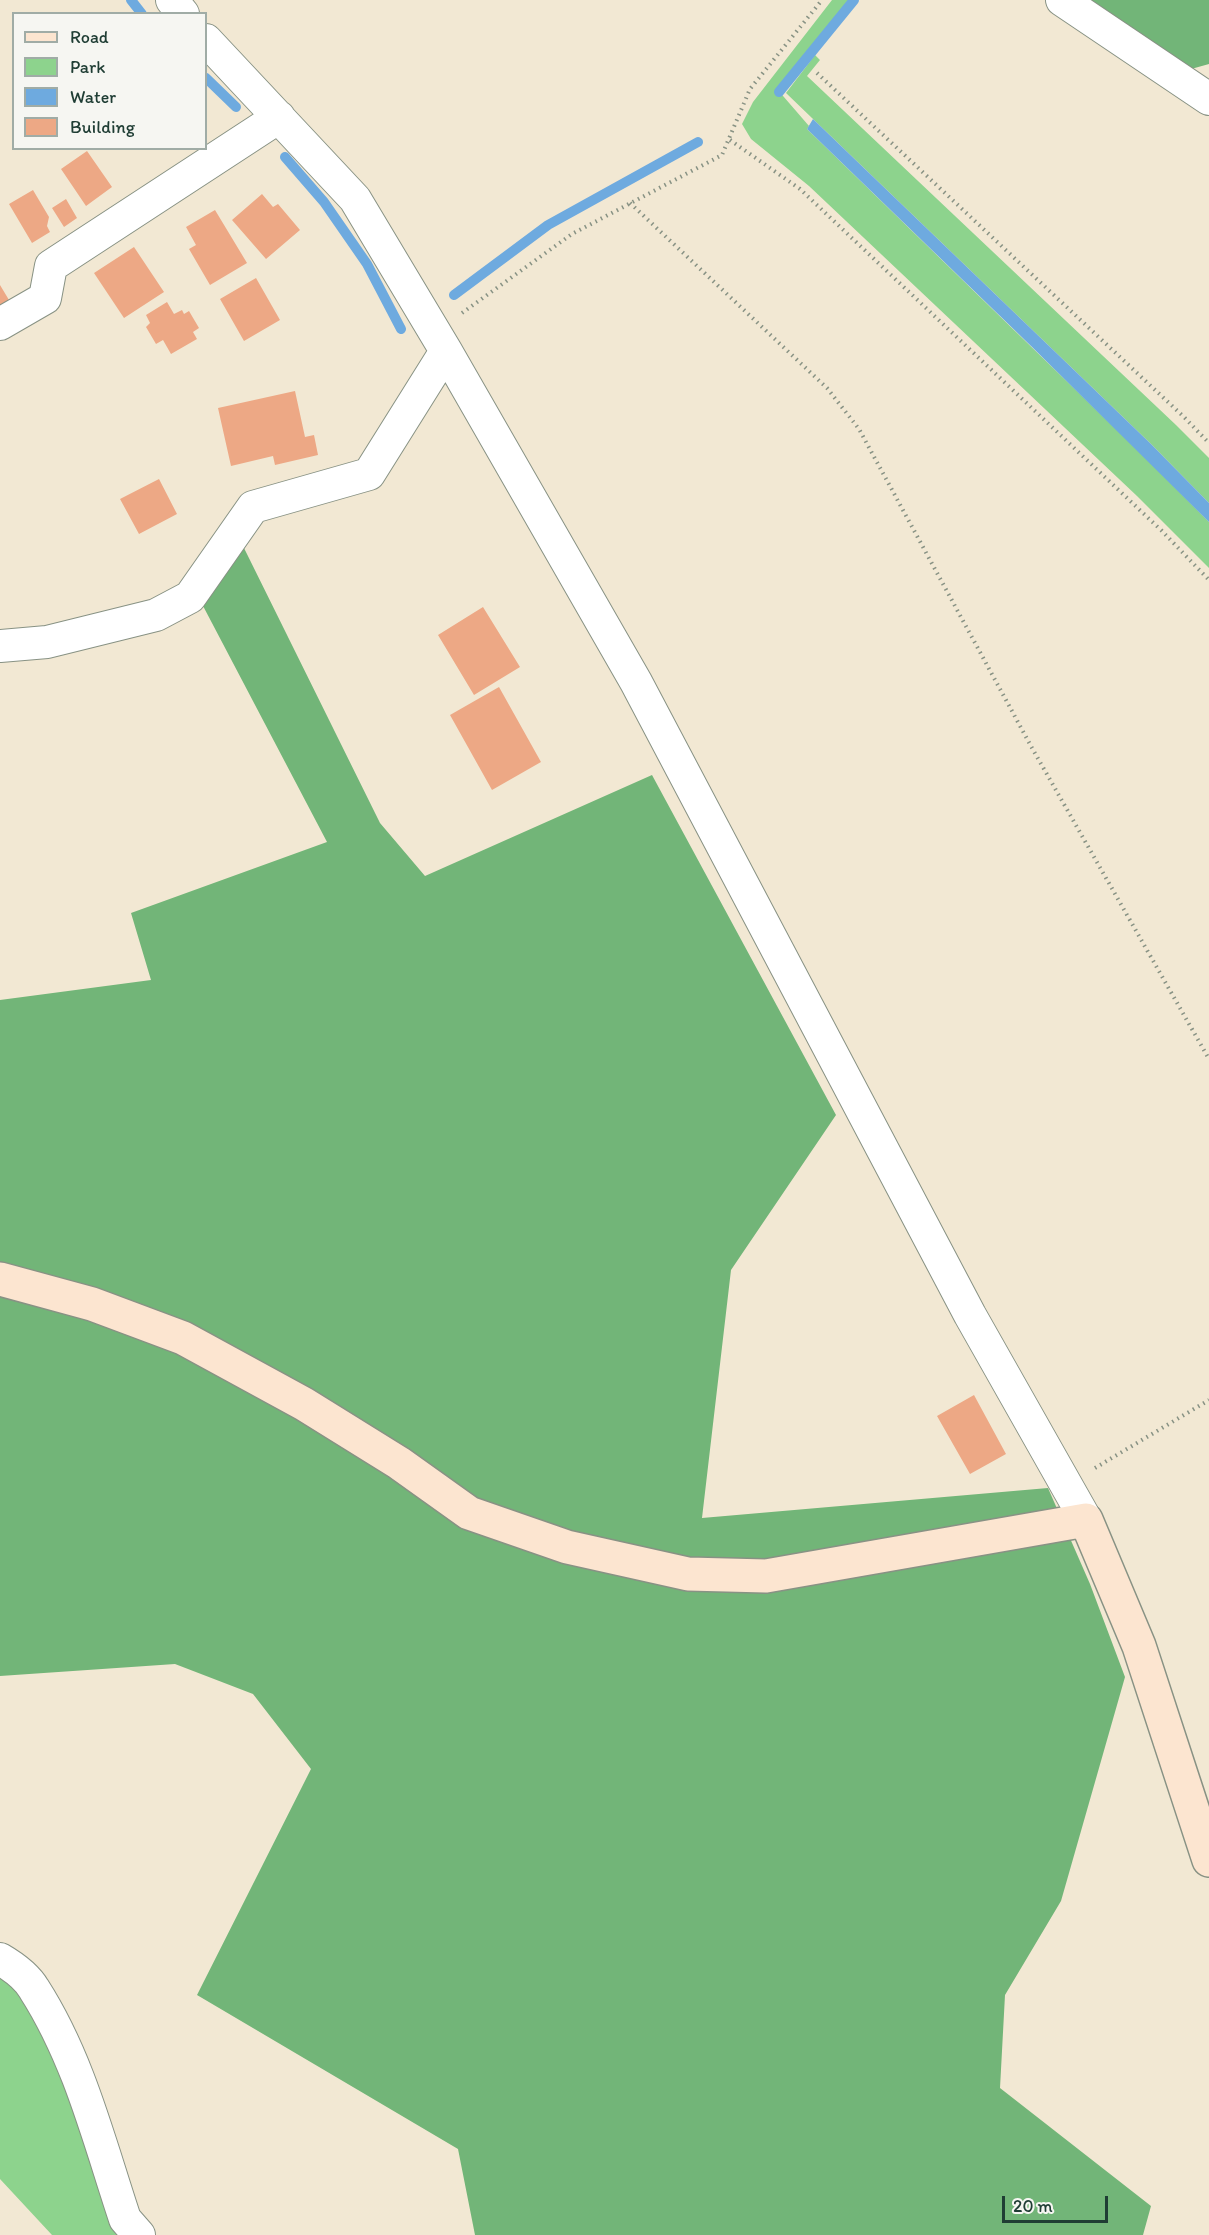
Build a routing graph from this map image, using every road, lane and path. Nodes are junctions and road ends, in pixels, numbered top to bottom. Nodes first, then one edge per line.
1 (172, 0) edge
2 (822, 0) edge
3 (1062, 0) edge
4 (181, 12) edge
5 (207, 41) edge
6 (817, 73) dead end
7 (1209, 99) edge
8 (279, 117) junction
9 (730, 140) junction
10 (630, 203) junction
11 (0, 324) edge
12 (441, 341) junction
13 (1209, 443) edge
14 (1209, 579) edge
15 (0, 646) edge
16 (1209, 1059) edge
17 (0, 1280) edge
18 (1209, 1400) edge
19 (1066, 1485) junction
20 (1086, 1520) junction
21 (1209, 1860) edge
22 (0, 1959) edge
23 (139, 2235) edge

1 - 4 street
2 - 9 path
3 - 7 street
5 - 8 street
6 - 13 path
8 - 11 street
8 - 12 street
9 - 10 path
9 - 14 path
10 - 12 path
10 - 16 path
12 - 15 street
12 - 19 street
17 - 20 street
18 - 19 path
19 - 20 street
20 - 21 street
22 - 23 street

